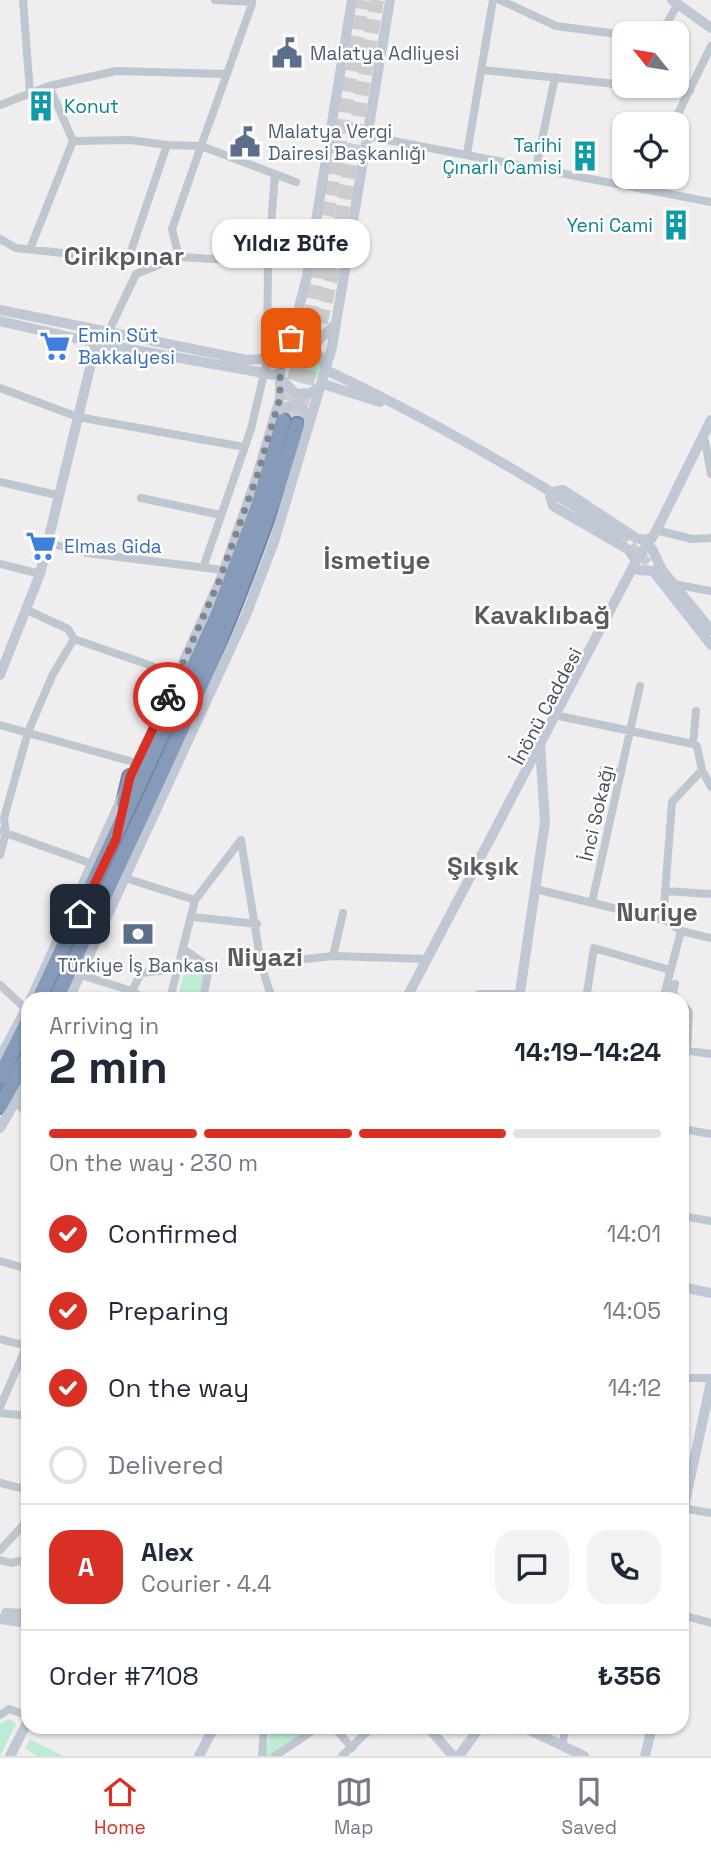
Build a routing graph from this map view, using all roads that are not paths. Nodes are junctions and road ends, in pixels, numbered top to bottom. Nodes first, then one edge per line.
1 (23, 0) edge
2 (215, 0) edge
3 (352, 0) edge
4 (390, 0) edge
5 (493, 0) edge
6 (500, 0) edge
7 (252, 2) edge
8 (675, 2) edge
9 (666, 21) edge
10 (711, 28) edge
11 (612, 33) edge
12 (711, 46) edge
13 (483, 70) junction
14 (226, 74) junction
15 (555, 77) junction
16 (612, 84) edge
17 (49, 86) junction
18 (690, 91) edge
19 (30, 93) junction
20 (0, 105) edge
21 (367, 136) junction
22 (73, 142) junction
23 (167, 145) junction
24 (201, 146) junction
25 (467, 154) junction
26 (536, 168) junction
27 (275, 174) junction
28 (296, 182) dead end
29 (612, 183) edge
30 (642, 189) edge
31 (711, 202) edge
32 (0, 239) edge
33 (30, 249) junction
34 (179, 257) junction
35 (128, 260) junction
36 (268, 262) junction
37 (136, 274) junction
38 (0, 310) edge
39 (298, 310) junction
40 (0, 321) edge
41 (336, 323) junction
42 (108, 334) junction
43 (96, 343) junction
44 (286, 356) junction
45 (266, 366) junction
46 (326, 370) junction
47 (281, 378) junction
48 (321, 385) junction
49 (0, 388) edge
50 (78, 417) junction
51 (711, 420) edge
52 (291, 422) junction
53 (711, 429) edge
54 (705, 441) junction
55 (244, 447) junction
56 (711, 474) edge
57 (0, 482) edge
58 (551, 494) junction
59 (57, 495) junction
60 (141, 498) dead end
61 (221, 515) junction
62 (636, 538) junction
63 (711, 538) edge
64 (654, 539) junction
65 (49, 543) junction
66 (629, 550) junction
67 (0, 565) edge
68 (204, 565) junction
69 (637, 566) junction
70 (223, 570) junction
71 (40, 574) junction
72 (661, 575) junction
73 (673, 584) junction
74 (711, 591) edge
75 (27, 610) junction
76 (711, 633) edge
77 (75, 639) junction
78 (711, 645) edge
79 (4, 654) edge
80 (0, 675) edge
81 (178, 675) junction
82 (640, 686) dead end
83 (695, 711) dead end
84 (559, 716) junction
85 (0, 724) edge
86 (632, 730) junction
87 (29, 732) junction
88 (693, 744) junction
89 (540, 750) junction
90 (137, 763) junction
91 (604, 769) dead end
92 (702, 770) junction
93 (621, 774) junction
94 (130, 777) junction
95 (711, 787) edge
96 (152, 790) junction
97 (3, 832) edge
98 (116, 839) junction
99 (0, 855) edge
100 (136, 856) junction
101 (90, 863) junction
102 (125, 878) junction
103 (535, 889) junction
104 (665, 891) junction
105 (711, 894) edge
106 (195, 900) junction
107 (592, 902) junction
108 (343, 913) dead end
109 (193, 916) junction
110 (667, 921) junction
111 (257, 924) junction
112 (681, 931) junction
113 (711, 938) edge
114 (185, 950) junction
115 (334, 956) junction
116 (427, 959) junction
117 (261, 964) junction
118 (178, 969) junction
119 (670, 970) junction
120 (81, 975) junction
121 (675, 984) dead end
122 (0, 985) edge
123 (132, 991) joint
124 (35, 992) edge
125 (42, 992) edge
126 (59, 992) edge
127 (72, 992) edge
128 (172, 992) edge
129 (204, 992) edge
130 (270, 992) edge
131 (412, 992) edge
132 (413, 992) edge
133 (520, 992) edge
134 (587, 992) edge
135 (665, 992) edge
136 (673, 992) edge
137 (21, 1002) edge
138 (21, 1020) edge
139 (21, 1025) edge
140 (689, 1051) edge
141 (711, 1054) edge
142 (0, 1058) edge
143 (21, 1068) edge
144 (0, 1077) edge
145 (21, 1094) edge
146 (17, 1102) junction
147 (0, 1106) edge
148 (21, 1107) edge
149 (0, 1128) edge
150 (689, 1130) edge
151 (711, 1134) edge
152 (689, 1217) edge
153 (711, 1221) edge
154 (0, 1261) edge
155 (21, 1267) edge
156 (689, 1288) edge
157 (711, 1293) edge
158 (0, 1339) edge
159 (21, 1344) edge
160 (21, 1359) edge
161 (689, 1378) edge
162 (711, 1380) edge
163 (0, 1407) edge
164 (0, 1413) edge
165 (21, 1415) edge
166 (689, 1481) edge
167 (0, 1483) edge
168 (21, 1488) edge
169 (689, 1509) edge
170 (711, 1513) edge
171 (21, 1528) edge
172 (0, 1550) edge
173 (0, 1560) edge
174 (21, 1561) edge
175 (0, 1615) edge
176 (689, 1617) edge
177 (21, 1618) edge
178 (711, 1623) edge
179 (0, 1715) edge
180 (21, 1715) edge
181 (21, 1734) edge
182 (26, 1734) edge
183 (210, 1734) edge
184 (264, 1734) edge
185 (308, 1734) edge
186 (340, 1734) edge
187 (365, 1734) edge
188 (434, 1734) edge
189 (475, 1734) edge
190 (538, 1734) edge
191 (564, 1734) edge
192 (650, 1734) edge
193 (562, 1745) junction
194 (352, 1748) junction
195 (12, 1756) edge
196 (199, 1756) edge
197 (262, 1756) edge
198 (275, 1756) edge
199 (342, 1756) edge
200 (453, 1756) edge
201 (459, 1756) edge
202 (584, 1756) edge
203 (645, 1756) edge

1 - 19 street
2 - 7 street
3 - 39 main road
4 - 21 main road
5 - 13 street
6 - 11 street
7 - 14 street
8 - 9 street
8 - 10 main road
12 - 18 street
13 - 15 street
13 - 25 street
14 - 17 street
14 - 24 street
15 - 16 street
15 - 26 street
17 - 19 street
17 - 22 street
19 - 20 street
21 - 25 street
21 - 41 main road
22 - 23 street
22 - 33 street
23 - 24 street
23 - 35 street
24 - 27 street
24 - 34 street
25 - 26 street
26 - 29 street
27 - 28 street
27 - 36 street
30 - 31 street
32 - 33 street
33 - 35 street
34 - 36 street
34 - 37 street
35 - 37 street
36 - 45 street
37 - 42 street
38 - 42 main road
39 - 41 main road
39 - 44 main road
40 - 43 main road
41 - 46 main road
42 - 43 main road
42 - 45 main road
43 - 45 main road
43 - 50 main road
44 - 45 main road
44 - 46 main road
44 - 47 main road
45 - 47 main road
45 - 55 street
46 - 48 main road
46 - 58 main road
47 - 48 main road
47 - 52 main road
48 - 52 main road
48 - 58 main road
49 - 50 street
50 - 55 street
50 - 59 main road
51 - 64 main road
52 - 70 main road
52 - 96 highway
52 - 98 highway
52 - 100 main road
53 - 54 main road, İnönü Caddesi
54 - 56 street
54 - 64 main road, İnönü Caddesi
55 - 61 street
57 - 59 street
58 - 58 main road
58 - 62 main road
58 - 66 main road
59 - 65 main road
60 - 61 street
61 - 68 street
62 - 64 main road
62 - 66 main road
63 - 64 street
64 - 69 main road, İnönü Caddesi
64 - 72 main road
65 - 68 street
65 - 71 main road
66 - 69 main road
67 - 71 street
68 - 70 street
69 - 72 main road
69 - 84 main road, İnönü Caddesi
69 - 89 main road, İnönü Caddesi
70 - 81 main road
71 - 75 main road
72 - 73 main road
72 - 76 main road
72 - 78 main road
73 - 74 street
73 - 76 main road
75 - 77 street
75 - 79 main road
77 - 81 street
77 - 87 street
79 - 80 main road
81 - 90 main road
82 - 86 street, İnci Sokağı
83 - 88 street
84 - 86 street
84 - 89 main road, İnönü Caddesi
85 - 87 street
86 - 88 street
86 - 93 street, İnci Sokağı
87 - 90 street
87 - 97 street
88 - 92 street
89 - 103 main road
89 - 116 main road, İnönü Caddesi
89 - 132 main road, İnönü Caddesi
90 - 94 main road
91 - 93 street
92 - 95 street
92 - 104 street
93 - 107 street, İnci Sokağı
94 - 98 highway
94 - 101 main road
96 - 100 main road
96 - 126 highway
97 - 99 street
97 - 101 street
98 - 125 highway
100 - 102 main road
101 - 124 main road
102 - 106 street
102 - 120 main road
103 - 107 street
103 - 133 main road
104 - 105 street
104 - 110 street
106 - 109 street
106 - 111 street
107 - 110 street
108 - 115 street
109 - 111 street
109 - 114 street
110 - 112 street
111 - 117 street
112 - 113 street
112 - 119 street
114 - 118 street
114 - 129 street
115 - 116 street
115 - 117 street
116 - 131 main road, İnönü Caddesi
117 - 130 street
118 - 123 street
118 - 128 street
119 - 134 street
119 - 135 street
120 - 123 street
120 - 127 main road
121 - 136 street
122 - 137 street
138 - 142 main road
139 - 144 highway
140 - 141 street
143 - 147 highway
145 - 146 main road
146 - 148 street
146 - 149 main road
150 - 151 street
152 - 153 street
154 - 155 street
156 - 157 main road
158 - 159 street
160 - 163 street
161 - 162 street
162 - 166 main road
164 - 165 street
167 - 168 street
169 - 170 street
171 - 172 street
173 - 174 street
175 - 177 main road
176 - 178 street
179 - 180 street
181 - 195 main road
182 - 195 main road
183 - 196 main road
184 - 197 street
185 - 198 street
186 - 194 street
187 - 194 street
188 - 200 main road
189 - 201 main road
190 - 193 main road
191 - 193 street
192 - 203 main road
193 - 202 main road
194 - 199 street

